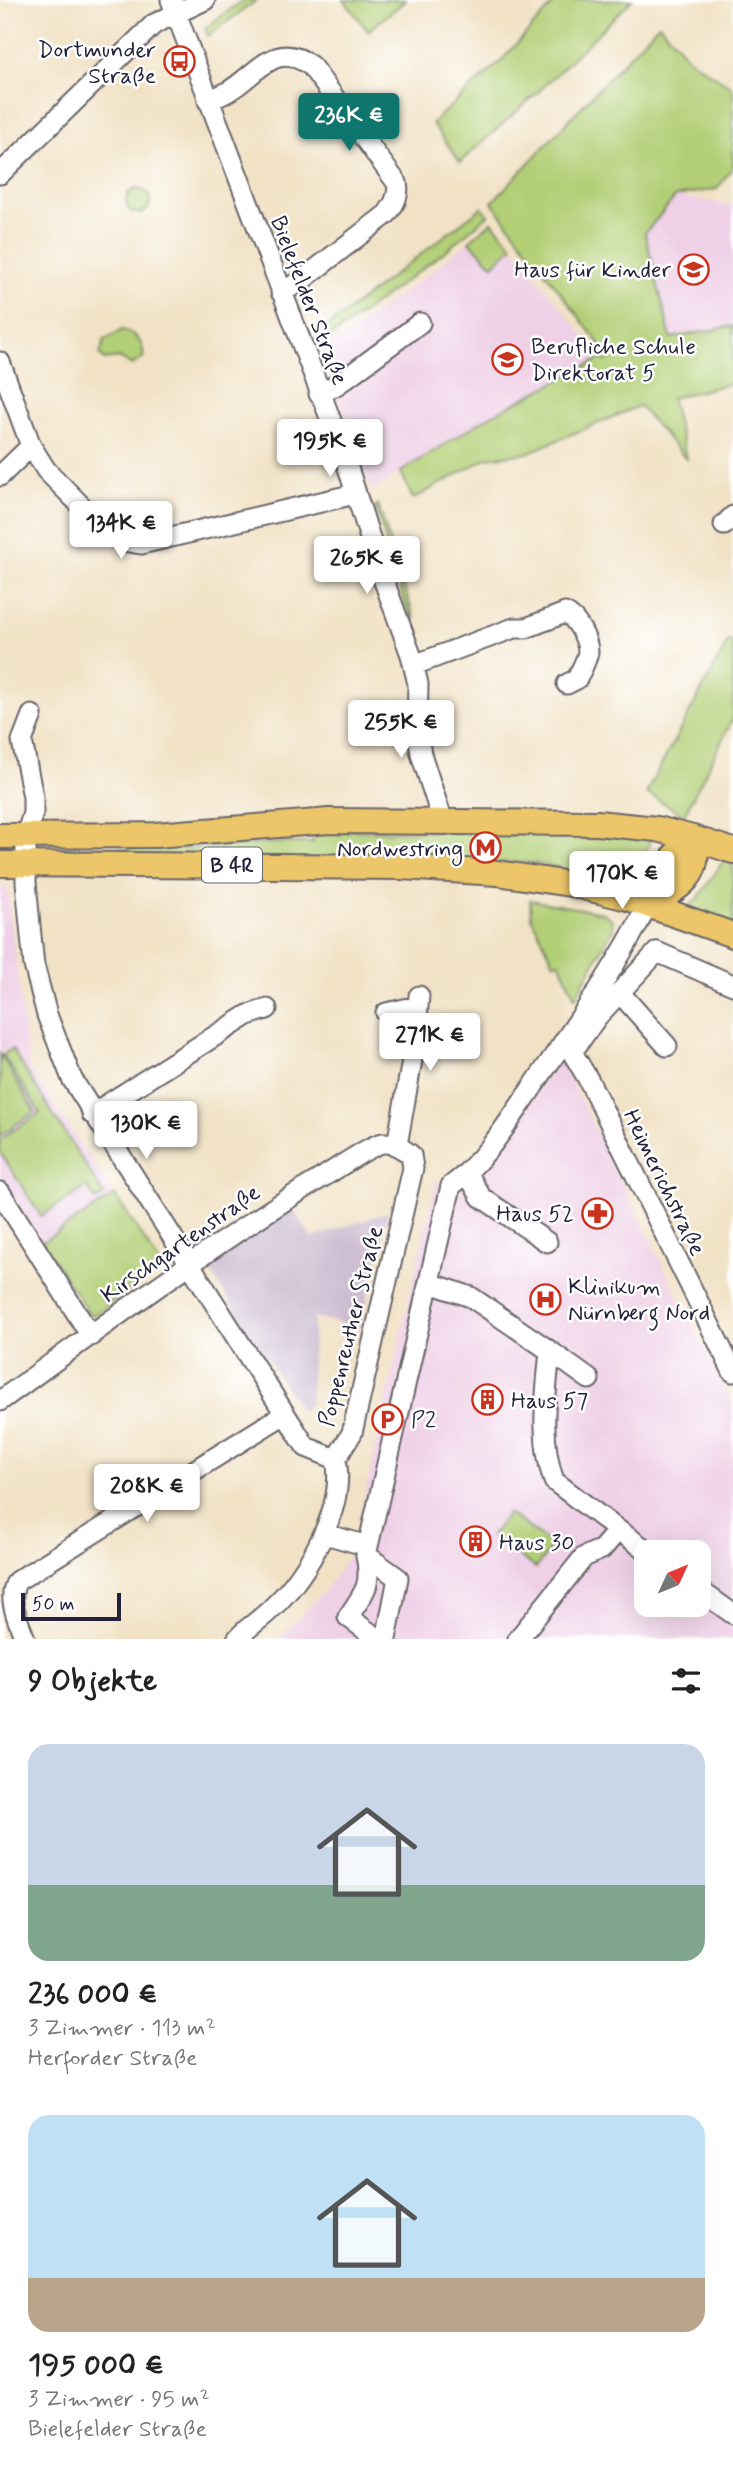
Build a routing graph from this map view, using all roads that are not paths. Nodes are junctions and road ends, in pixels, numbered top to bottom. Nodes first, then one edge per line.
1 (205, 0) edge
2 (174, 7) edge
3 (208, 101) junction
4 (0, 174) edge
5 (281, 292) junction
6 (420, 323) dead end
7 (0, 362) edge
8 (319, 394) junction
9 (31, 446) junction
10 (0, 476) edge
11 (355, 494) junction
12 (414, 665) junction
13 (566, 684) dead end
14 (32, 715) dead end
15 (443, 822) junction
16 (0, 836) edge
17 (26, 836) junction
18 (693, 838) junction
19 (733, 851) edge
20 (0, 863) edge
21 (26, 864) junction
22 (648, 904) junction
23 (733, 935) edge
24 (733, 985) edge
25 (620, 993) junction
26 (267, 1009) dead end
27 (386, 1013) dead end
28 (667, 1046) dead end
29 (568, 1047) junction
30 (92, 1114) junction
31 (397, 1145) junction
32 (468, 1174) junction
33 (0, 1192) edge
34 (547, 1242) dead end
35 (188, 1264) junction
36 (430, 1283) junction
37 (91, 1336) junction
38 (550, 1350) junction
39 (733, 1372) edge
40 (589, 1379) dead end
41 (0, 1401) edge
42 (283, 1415) junction
43 (336, 1459) junction
44 (618, 1530) junction
45 (325, 1534) junction
46 (634, 1541) edge
47 (367, 1550) junction
48 (711, 1598) edge
49 (733, 1614) edge
50 (24, 1639) edge
51 (237, 1639) edge
52 (378, 1639) edge
53 (386, 1639) edge
54 (519, 1639) edge

1 - 2 street
2 - 3 street, Bielefelder Straße
2 - 4 street
3 - 5 street, Bielefelder Straße
3 - 5 street
5 - 8 street, Bielefelder Straße
6 - 8 street
7 - 9 street
8 - 11 street, Bielefelder Straße
9 - 10 street
9 - 11 street
11 - 12 street, Bielefelder Straße
12 - 13 street
12 - 15 street, Bielefelder Straße
14 - 17 street
15 - 17 main road, B 4R
15 - 18 main road, B 4R
16 - 17 main road, B 4R
17 - 21 street
18 - 19 main road, B 4R
18 - 22 main road
20 - 21 main road, B 4R
21 - 22 main road, B 4R
21 - 30 street
22 - 23 main road, B 4R
22 - 29 street
24 - 25 street
25 - 28 street
25 - 29 street
26 - 30 street
27 - 31 street
29 - 32 street
29 - 39 street, Heimerichstraße
30 - 35 street
31 - 35 street, Kirschgartenstraße
31 - 43 street, Poppenreuther Straße
32 - 34 street
32 - 36 street
33 - 37 street
35 - 37 street, Kirschgartenstraße
35 - 42 street
36 - 38 street
36 - 47 street
37 - 41 street, Kirschgartenstraße
38 - 40 street
38 - 44 street
42 - 43 street
42 - 50 street
43 - 45 street, Poppenreuther Straße
44 - 46 street
44 - 54 street
45 - 47 street
45 - 51 street, Poppenreuther Straße
47 - 52 street
47 - 53 street
48 - 49 street

